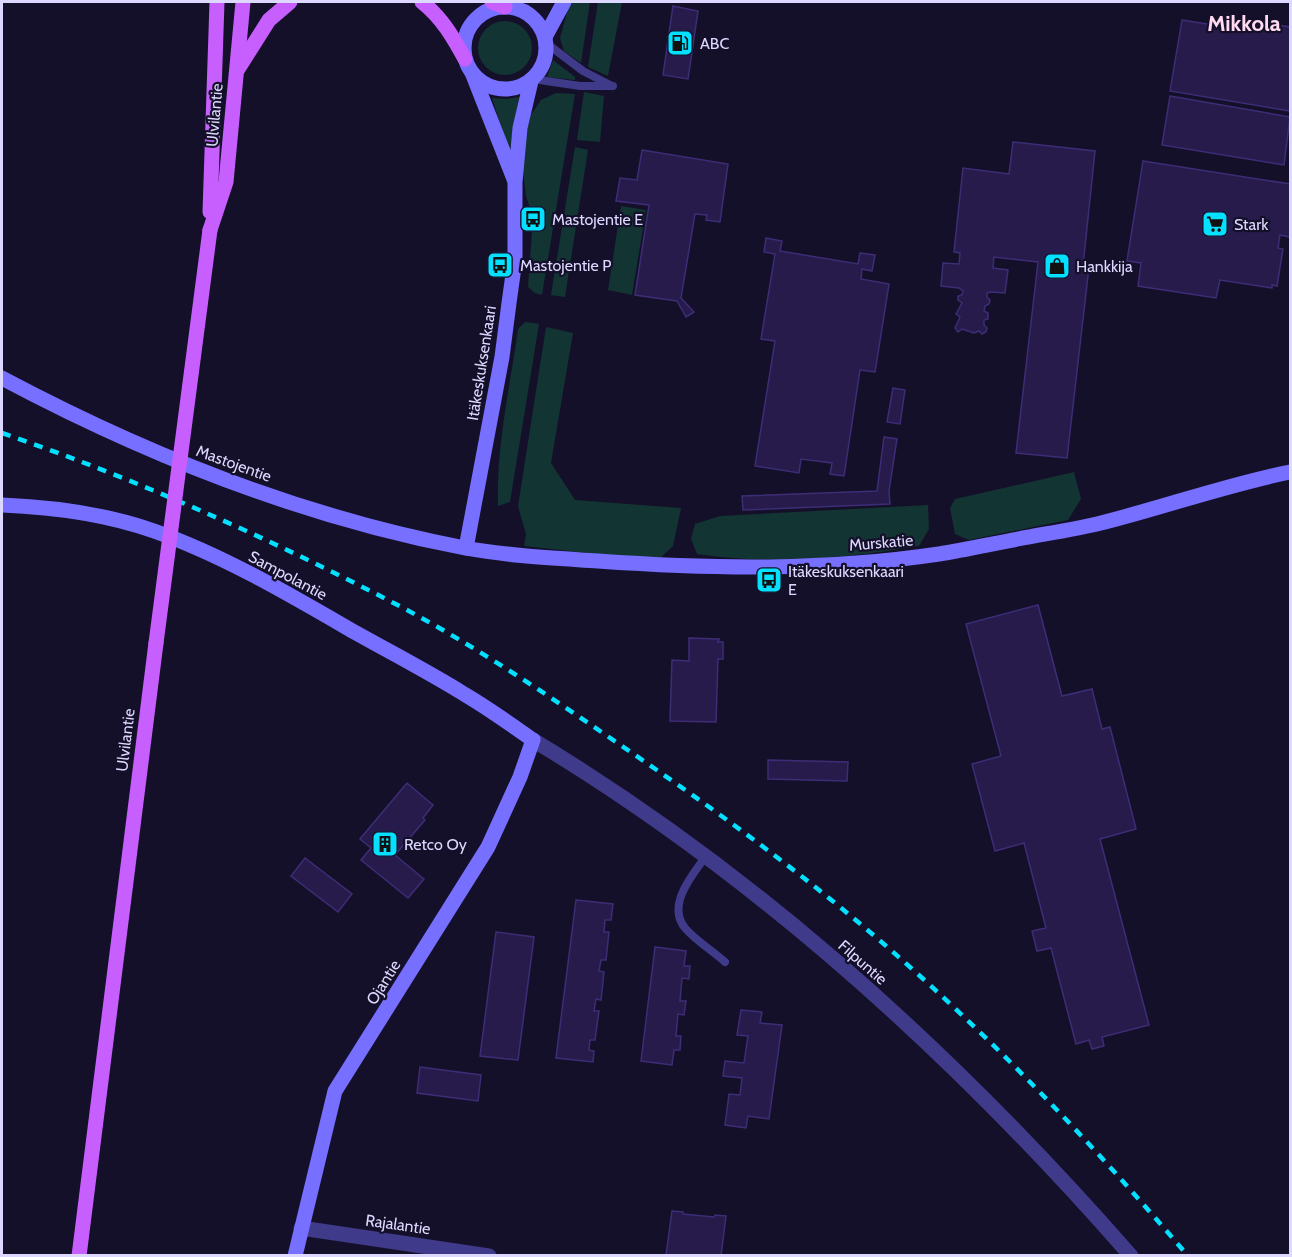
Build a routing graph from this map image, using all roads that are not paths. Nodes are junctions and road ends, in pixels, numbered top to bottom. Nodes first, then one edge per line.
1 (206, 2) edge
2 (217, 2) edge
3 (243, 2) edge
4 (290, 2) edge
5 (422, 2) edge
6 (532, 2) edge
7 (564, 2) edge
8 (504, 6) edge
9 (545, 40) junction
10 (215, 58) junction
11 (465, 59) junction
12 (236, 72) junction
13 (473, 75) junction
14 (532, 80) junction
15 (515, 182) junction
16 (210, 230) junction
17 (2, 378) edge
18 (1290, 472) edge
19 (2, 505) edge
20 (466, 548) junction
21 (533, 740) junction
22 (706, 856) junction
23 (725, 962) dead end
24 (302, 1228) junction
25 (79, 1256) edge
26 (295, 1256) edge
27 (489, 1256) edge
28 (1131, 1256) edge

1 - 10 main road
2 - 10 main road, Ulvilantie
3 - 12 main road, Ulvilantie
4 - 12 main road
5 - 11 main road
6 - 8 street
7 - 9 street
8 - 9 street
8 - 11 street
9 - 14 street
9 - 14 lane
10 - 16 main road, Ulvilantie
11 - 13 street
12 - 16 main road, Ulvilantie
13 - 14 street
13 - 15 street, Itäkeskuksenkaari
14 - 15 street, Itäkeskuksenkaari
15 - 20 street, Itäkeskuksenkaari
16 - 25 main road, Ulvilantie, bridge
17 - 20 street, Mastojentie
18 - 20 street, Murskatie
19 - 21 street, Sampolantie
21 - 22 street, Filpuntie
21 - 24 street, Ojantie
22 - 23 lane
22 - 28 street, Filpuntie
24 - 26 street, Ojantie
24 - 27 street, Rajalantie

